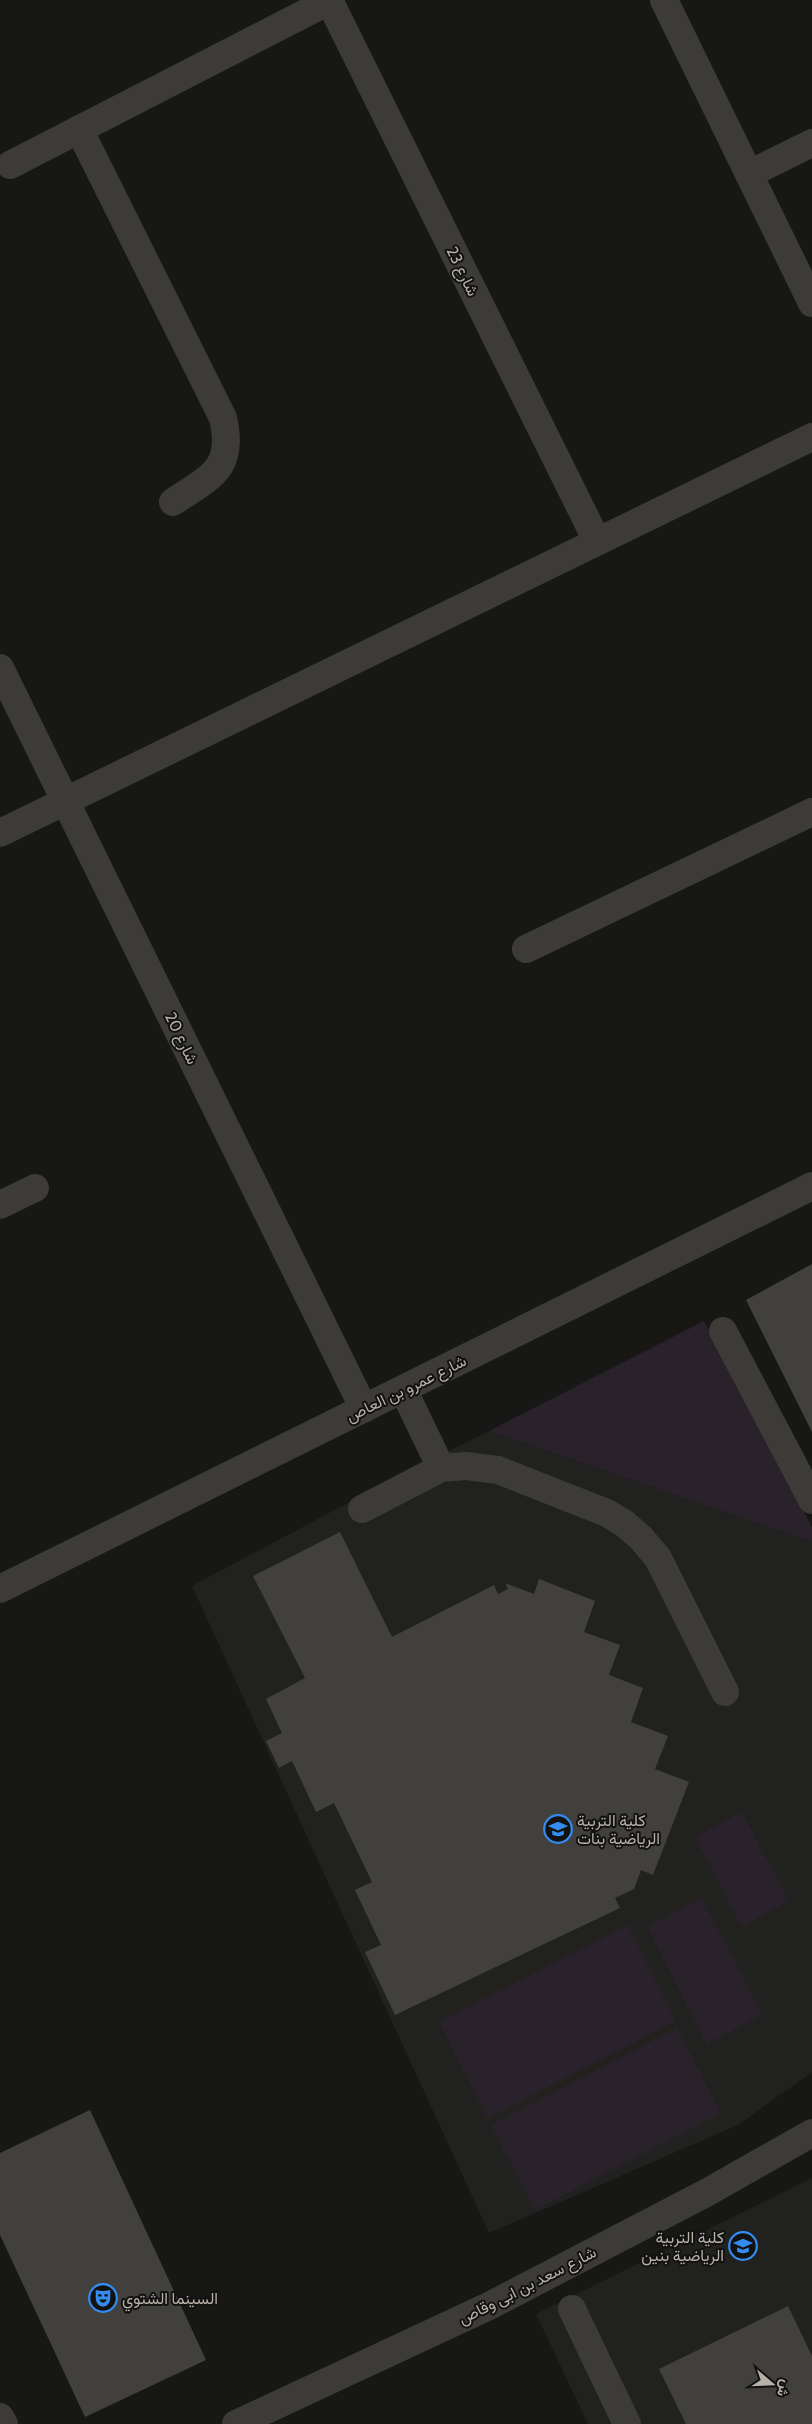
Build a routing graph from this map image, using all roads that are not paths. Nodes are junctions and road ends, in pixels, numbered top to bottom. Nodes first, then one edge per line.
1 (329, 0) edge
2 (664, 0) edge
3 (79, 129) junction
4 (812, 144) edge
5 (10, 165) dead end
6 (749, 174) junction
7 (812, 302) edge
8 (812, 437) edge
9 (173, 502) dead end
10 (597, 541) junction
11 (0, 668) edge
12 (65, 801) junction
13 (812, 812) edge
14 (0, 833) edge
15 (526, 950) dead end
16 (812, 1186) edge
17 (35, 1188) dead end
18 (0, 1205) edge
19 (723, 1331) dead end
20 (403, 1389) junction
21 (364, 1409) junction
22 (441, 1468) junction
23 (812, 1500) edge
24 (362, 1509) dead end
25 (0, 1589) edge
26 (725, 1692) dead end
27 (812, 2133) edge
28 (572, 2309) dead end
29 (0, 2417) edge
30 (4, 2424) edge
31 (236, 2424) edge
32 (627, 2424) edge

1 - 3 street
1 - 10 street, شارع 23
2 - 6 street
3 - 5 street
3 - 9 street
4 - 6 street
6 - 7 street
8 - 10 street
10 - 12 street
11 - 12 street, شارع 20
12 - 14 street
12 - 21 street, شارع 20
13 - 15 street
16 - 20 street, شارع عمرو بن العاص
17 - 18 street
19 - 23 street
20 - 21 street, شارع عمرو بن العاص
20 - 22 street
21 - 25 street, شارع عمرو بن العاص
22 - 24 street
22 - 26 street
27 - 31 street, شارع سعد بن ابى وقاص
28 - 32 street
29 - 30 street

